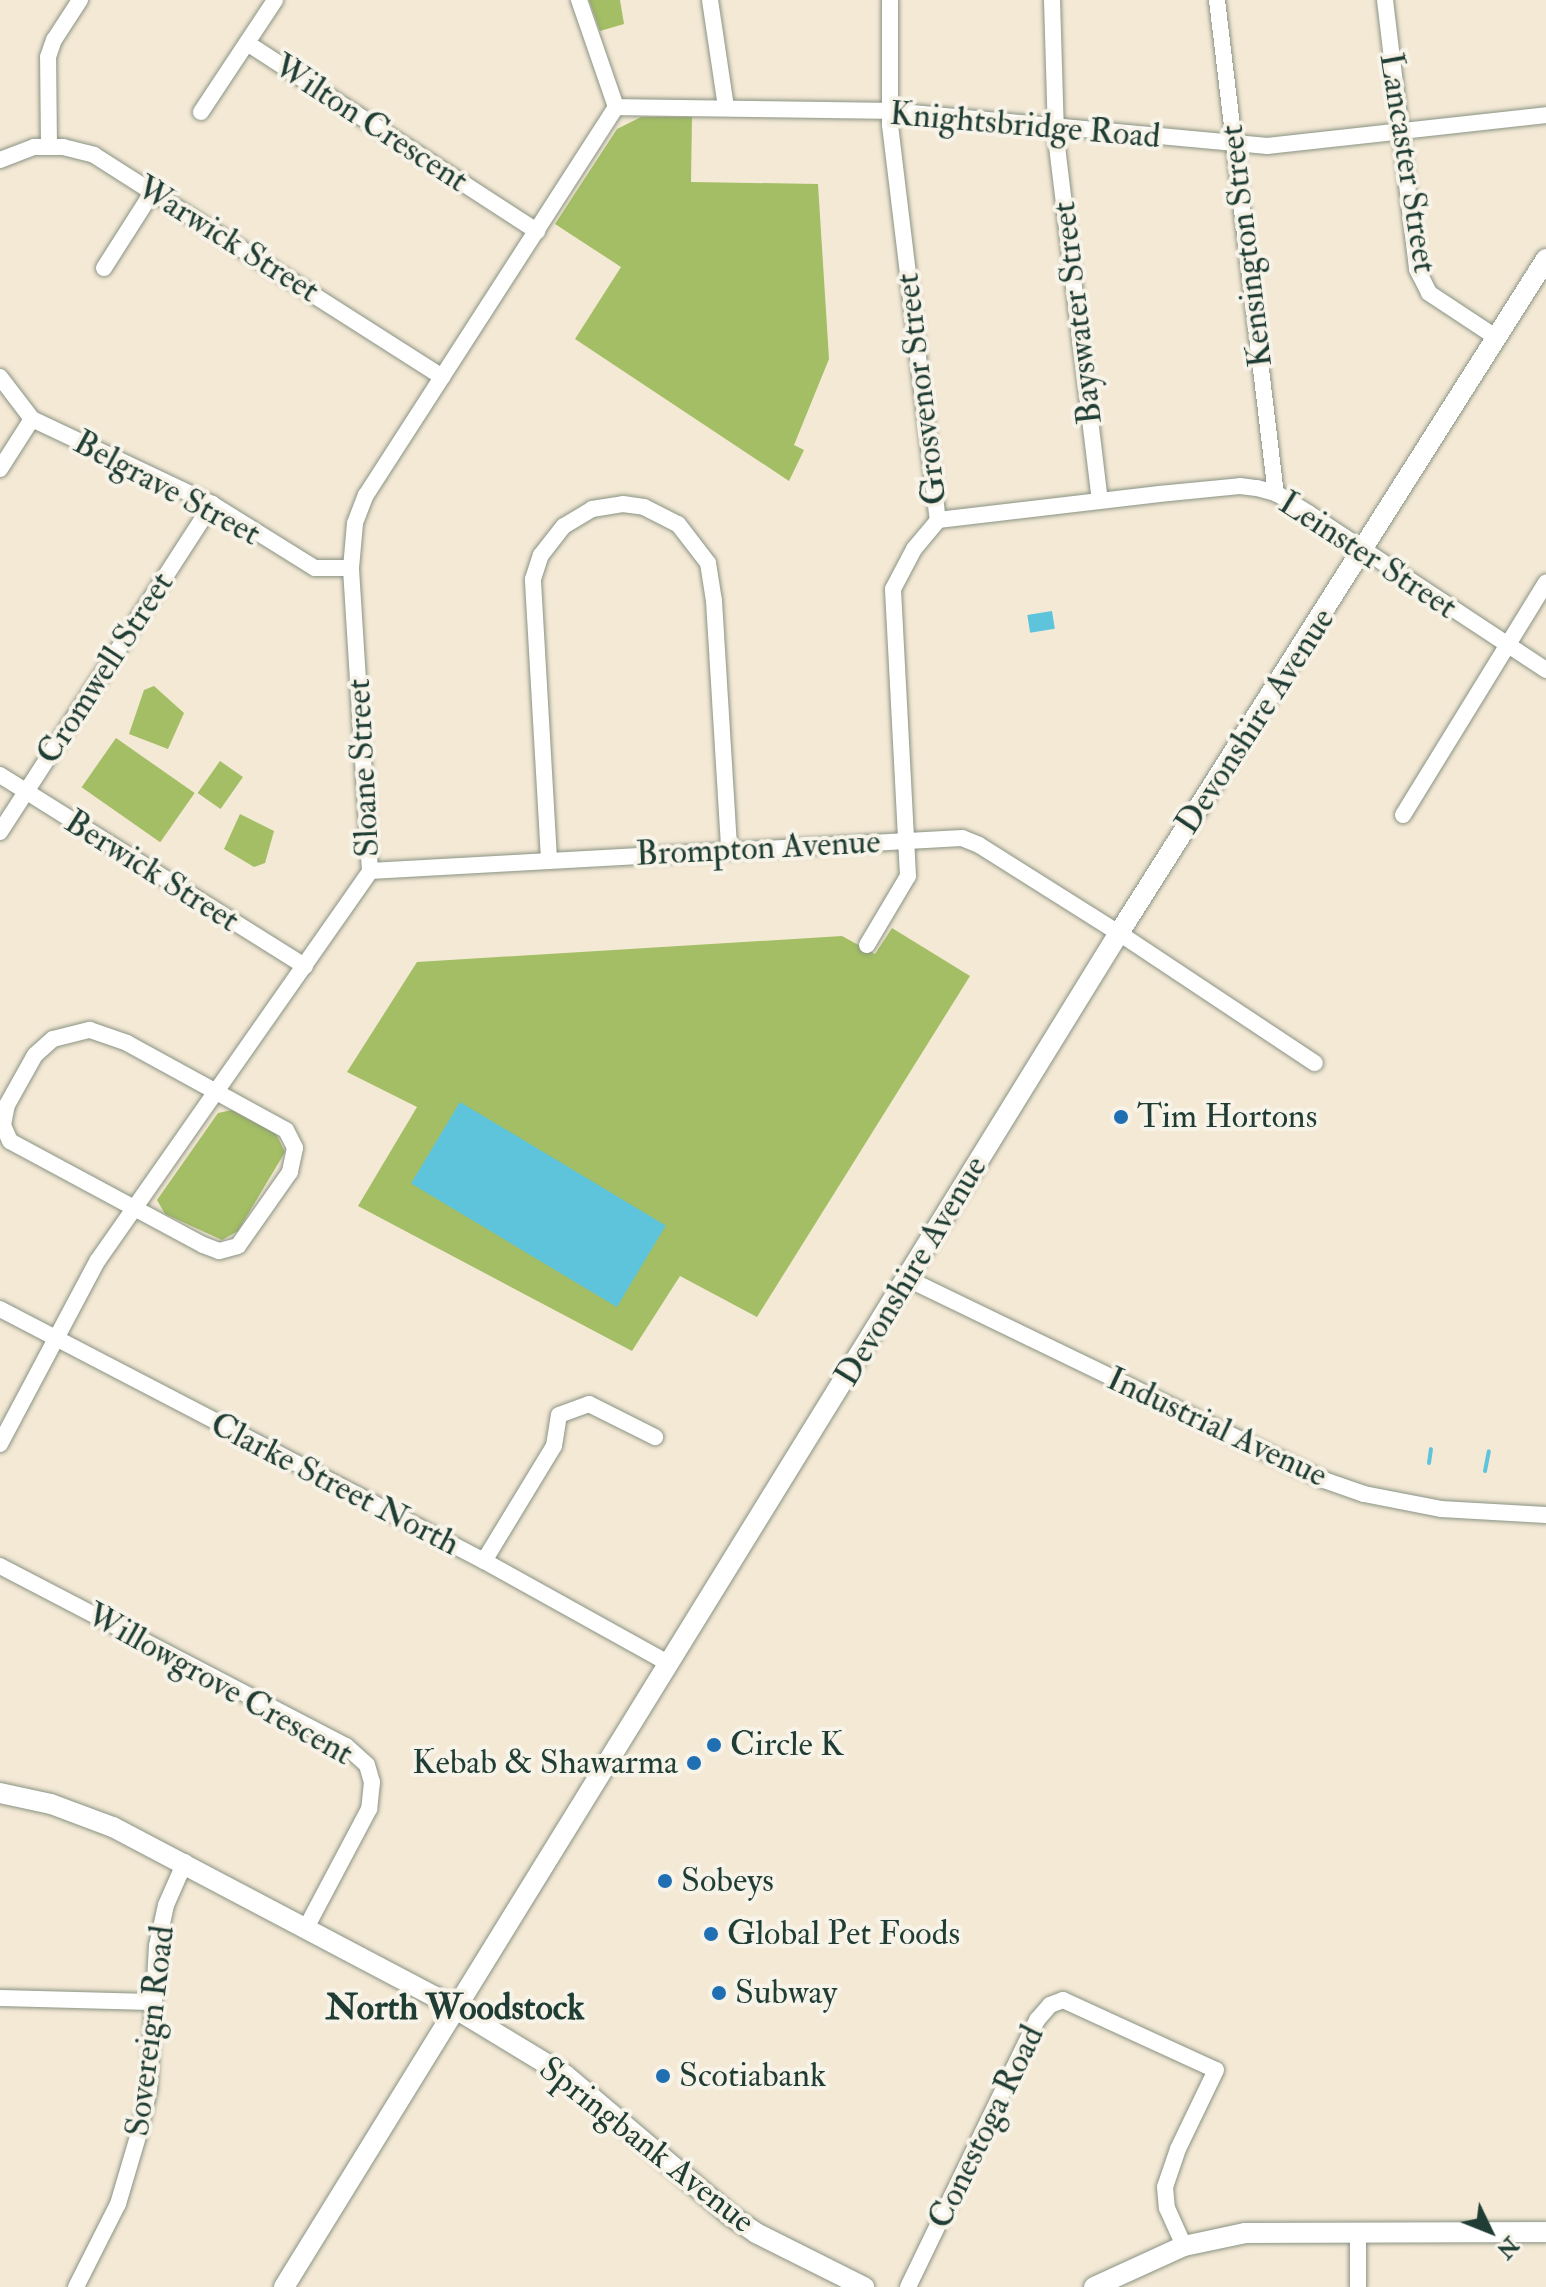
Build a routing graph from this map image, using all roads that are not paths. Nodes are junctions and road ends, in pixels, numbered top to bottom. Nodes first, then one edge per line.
1 (80, 0) edge
2 (275, 0) edge
3 (579, 0) edge
4 (710, 0) edge
5 (890, 0) edge
6 (1052, 0) edge
7 (1217, 0) edge
8 (1385, 0) edge
9 (247, 43) junction
10 (616, 107) junction
11 (726, 107) junction
12 (890, 111) junction
13 (201, 112) dead end
14 (1546, 115) edge
15 (1055, 126) junction
16 (1401, 132) junction
17 (1234, 144) junction
18 (49, 147) junction
19 (0, 160) edge
20 (153, 191) junction
21 (537, 231) junction
22 (1546, 259) edge
23 (104, 268) dead end
24 (1497, 338) junction
25 (0, 377) edge
26 (442, 377) junction
27 (32, 419) junction
28 (0, 469) edge
29 (1276, 493) junction
30 (1100, 500) junction
31 (212, 504) junction
32 (938, 520) junction
33 (1363, 551) junction
34 (351, 568) junction
35 (1546, 583) edge
36 (1507, 645) junction
37 (1546, 670) edge
38 (0, 775) edge
39 (25, 791) junction
40 (1403, 815) dead end
41 (0, 832) edge
42 (908, 838) junction
43 (729, 849) junction
44 (549, 859) junction
45 (370, 871) junction
46 (1119, 933) junction
47 (867, 945) dead end
48 (305, 966) junction
49 (1315, 1063) dead end
50 (218, 1091) junction
51 (135, 1209) junction
52 (906, 1278) junction
53 (0, 1309) edge
54 (55, 1338) junction
55 (655, 1437) dead end
56 (0, 1444) edge
57 (1546, 1515) edge
58 (484, 1561) junction
59 (0, 1566) edge
60 (668, 1663) junction
61 (0, 1793) edge
62 (185, 1862) junction
63 (307, 1926) junction
64 (0, 1998) edge
65 (152, 2002) junction
66 (455, 2008) junction
67 (1358, 2232) junction
68 (1546, 2232) edge
69 (1184, 2246) junction
70 (76, 2287) edge
71 (284, 2287) edge
72 (864, 2287) edge
73 (908, 2287) edge
74 (1094, 2287) edge
75 (1358, 2287) edge

1 - 18 street
2 - 9 street, Wilton Crescent
3 - 10 street
4 - 11 street
5 - 12 street, Grosvenor Street
6 - 15 street
7 - 17 street, Kensington Street
8 - 16 street, Lancaster Street
9 - 13 street
9 - 21 street, Wilton Crescent
10 - 11 street, Knightsbridge Road
10 - 21 street, Sloane Street
11 - 12 street, Knightsbridge Road
12 - 15 street, Knightsbridge Road
12 - 32 street, Grosvenor Street
14 - 16 street, Knightsbridge Road
15 - 17 street, Knightsbridge Road
15 - 30 street, Bayswater Street
16 - 17 street, Knightsbridge Road
16 - 24 street, Lancaster Street
17 - 29 street, Kensington Street
18 - 19 street, Warwick Street
18 - 20 street, Warwick Street
20 - 23 street
20 - 26 street, Warwick Street
21 - 26 street, Sloane Street
22 - 24 main road, Devonshire Avenue
24 - 33 main road, Devonshire Avenue
25 - 27 street, Belgrave Street
26 - 34 street, Sloane Street
27 - 28 street
27 - 31 street, Belgrave Street
29 - 30 street, Leinster Street
29 - 33 street, Leinster Street
30 - 32 street, Leinster Street
31 - 34 street, Belgrave Street
31 - 39 street, Cromwell Street
32 - 42 street, Grosvenor Street
33 - 36 street, Leinster Street
33 - 46 main road, Devonshire Avenue
34 - 45 street, Sloane Street
35 - 36 street
36 - 37 street, Leinster Street
36 - 40 street
38 - 39 street, Berwick Street
39 - 41 street, Cromwell Street
39 - 48 street, Berwick Street
42 - 43 street, Brompton Avenue
42 - 46 street, Brompton Avenue
42 - 47 street, Grosvenor Street
43 - 44 street, Brompton Avenue
43 - 44 street
44 - 45 street, Brompton Avenue
45 - 48 street, Sloane Street
46 - 49 street, Brompton Avenue
46 - 52 main road, Devonshire Avenue
48 - 50 street, Sloane Street
50 - 51 street, Sloane Street
50 - 51 street
50 - 51 street
51 - 54 street, Sloane Street
52 - 57 street, Industrial Avenue
52 - 60 main road, Devonshire Avenue
53 - 54 street, Clarke Street North
54 - 56 street, Sloane Street
54 - 58 street, Clarke Street North
55 - 58 street
58 - 60 street, Clarke Street North
59 - 63 street, Willowgrove Crescent
60 - 66 main road, Devonshire Avenue
61 - 62 main road, Springbank Avenue
62 - 63 main road, Springbank Avenue
62 - 65 street, Sovereign Road
63 - 66 main road, Springbank Avenue
64 - 65 street
65 - 70 street, Sovereign Road
66 - 71 main road, Devonshire Avenue
66 - 72 main road, Springbank Avenue
67 - 68 main road
67 - 69 main road
67 - 75 street
69 - 73 street, Conestoga Road
69 - 74 main road

